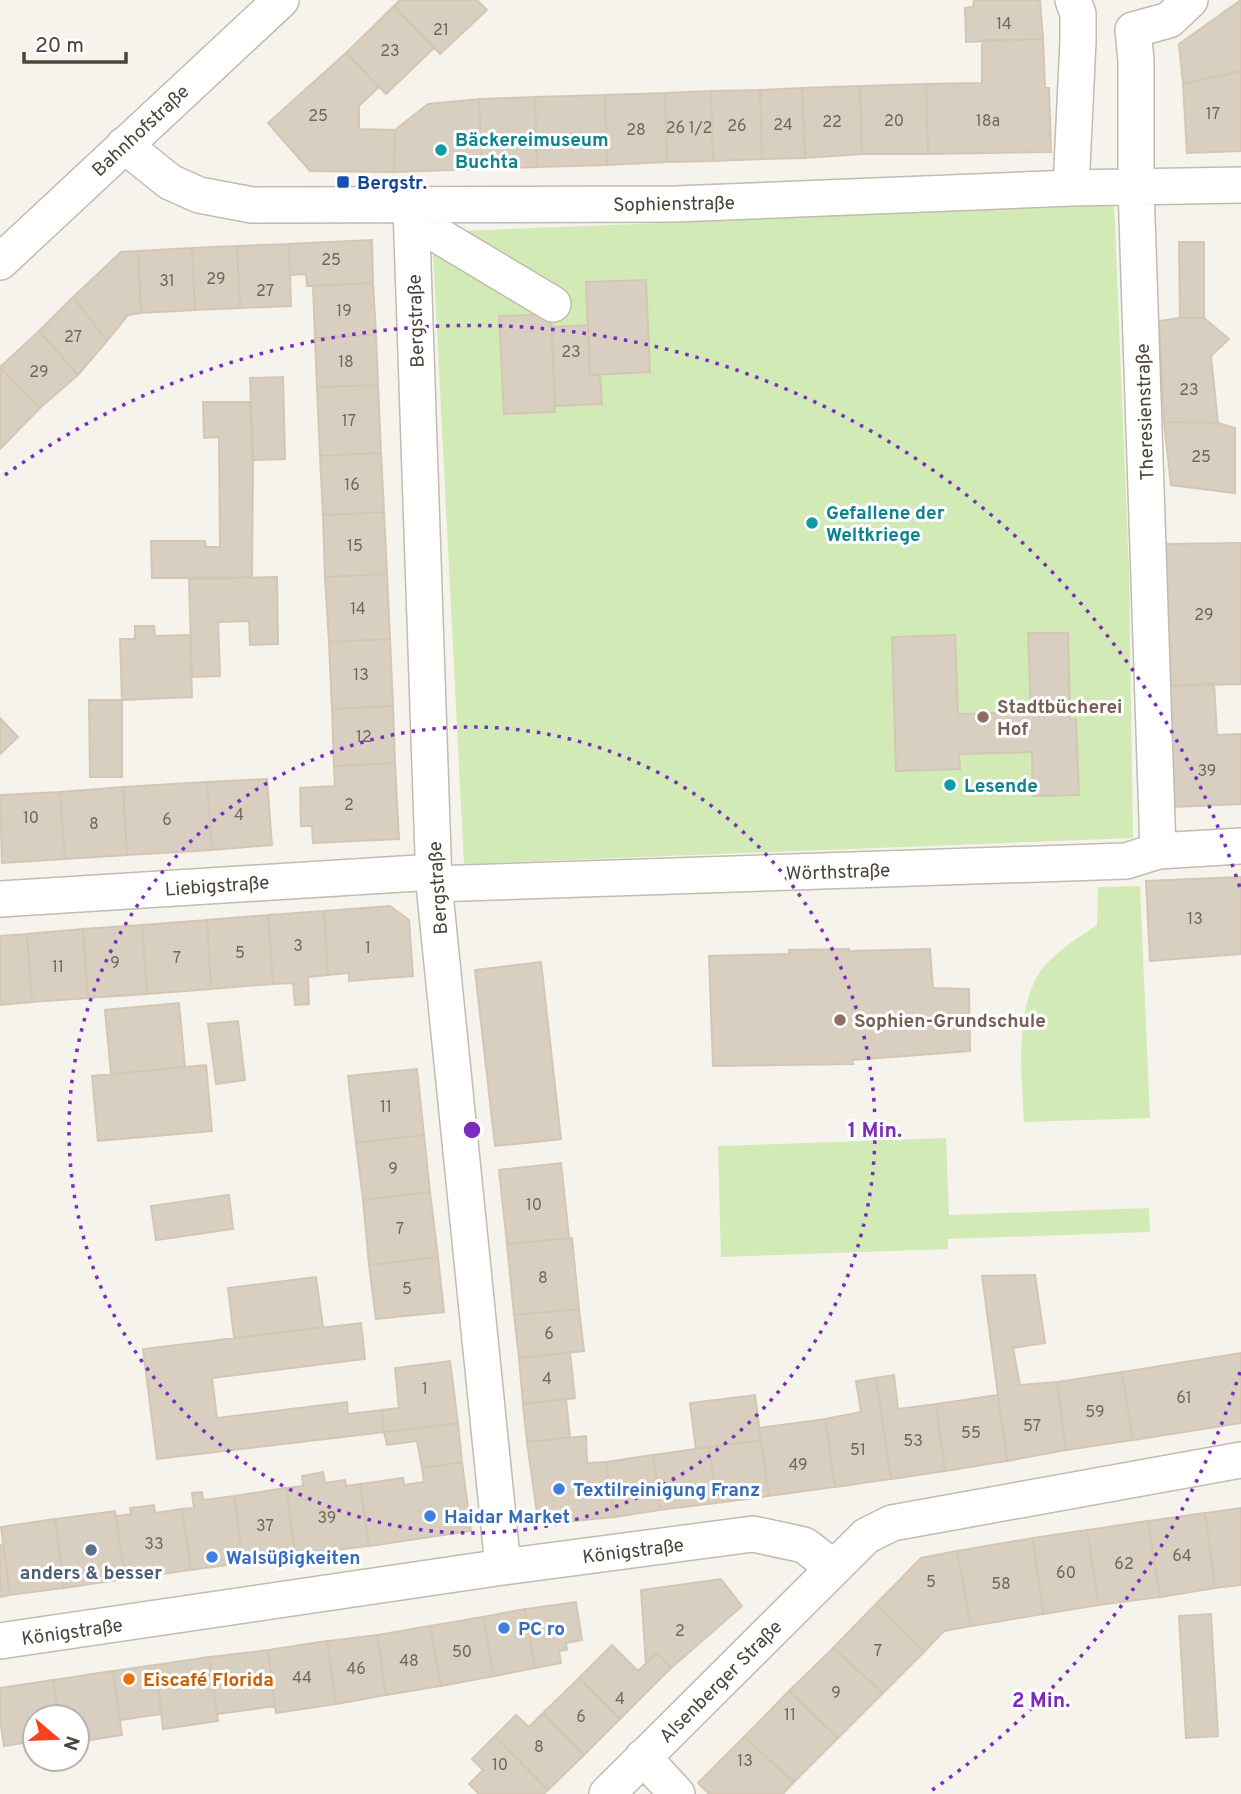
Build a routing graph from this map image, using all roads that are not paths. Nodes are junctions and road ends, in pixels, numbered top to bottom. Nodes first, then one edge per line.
1 (281, 0) edge
2 (1190, 0) edge
3 (1076, 7) edge
4 (1133, 30) junction
5 (124, 145) junction
6 (1241, 185) edge
7 (1136, 187) junction
8 (1071, 188) junction
9 (411, 212) junction
10 (0, 262) edge
11 (553, 304) dead end
12 (1241, 846) edge
13 (1158, 851) junction
14 (434, 878) junction
15 (0, 900) edge
16 (1241, 1460) edge
17 (503, 1567) junction
18 (833, 1567) junction
19 (0, 1642) edge
20 (643, 1757) junction
21 (607, 1794) edge
22 (677, 1794) edge

1 - 5 street, Bahnhofstraße
2 - 4 street
3 - 4 street
3 - 8 street
4 - 7 street, Theresienstraße
5 - 9 street, Sophienstraße
5 - 10 street, Bahnhofstraße
6 - 7 street, Sophienstraße
7 - 8 street, Sophienstraße
7 - 13 street, Theresienstraße
8 - 9 street, Sophienstraße
9 - 11 street
9 - 14 street, Bergstraße
12 - 13 street, Wörthstraße
13 - 14 street, Wörthstraße
14 - 15 street, Liebigstraße
14 - 17 street, Bergstraße
16 - 18 street
17 - 18 street, Königstraße
17 - 19 street, Königstraße
18 - 20 street, Alsenberger Straße
20 - 21 street, Alsenberger Straße
20 - 22 street

